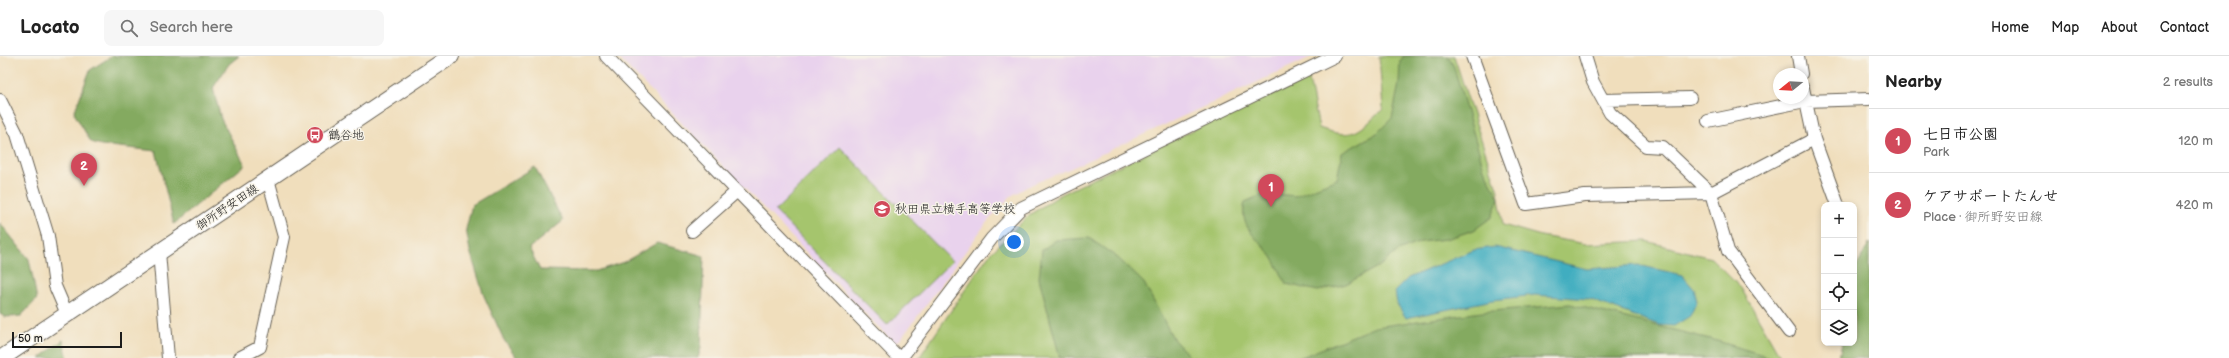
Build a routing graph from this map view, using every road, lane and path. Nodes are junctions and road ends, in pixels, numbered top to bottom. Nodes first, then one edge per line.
1 (451, 56) edge
2 (606, 56) edge
3 (1335, 56) edge
4 (1472, 56) edge
5 (1584, 56) edge
6 (1798, 56) edge
7 (1800, 68) edge
8 (1690, 98) dead end
9 (0, 100) edge
10 (1602, 100) junction
11 (1869, 100) edge
12 (1809, 101) edge
13 (1790, 104) edge
14 (1806, 104) edge
15 (1708, 121) dead end
16 (1814, 139) junction
17 (268, 179) junction
18 (737, 191) junction
19 (1711, 193) junction
20 (1837, 202) edge
21 (692, 231) dead end
22 (159, 252) junction
23 (68, 314) junction
24 (1788, 332) dead end
25 (2, 358) edge
26 (168, 358) edge
27 (239, 358) edge
28 (900, 358) edge

1 - 17 main road, 御所野安田線
2 - 18 street
3 - 28 street
4 - 19 street
5 - 10 street
6 - 7 street
8 - 10 street
9 - 23 street
10 - 19 street
11 - 12 street
13 - 15 street
14 - 16 street
16 - 19 street
16 - 20 street
17 - 22 main road, 御所野安田線
17 - 27 street
18 - 21 street
18 - 28 street
19 - 24 street
22 - 23 main road, 御所野安田線
22 - 26 street
23 - 25 main road, 御所野安田線

